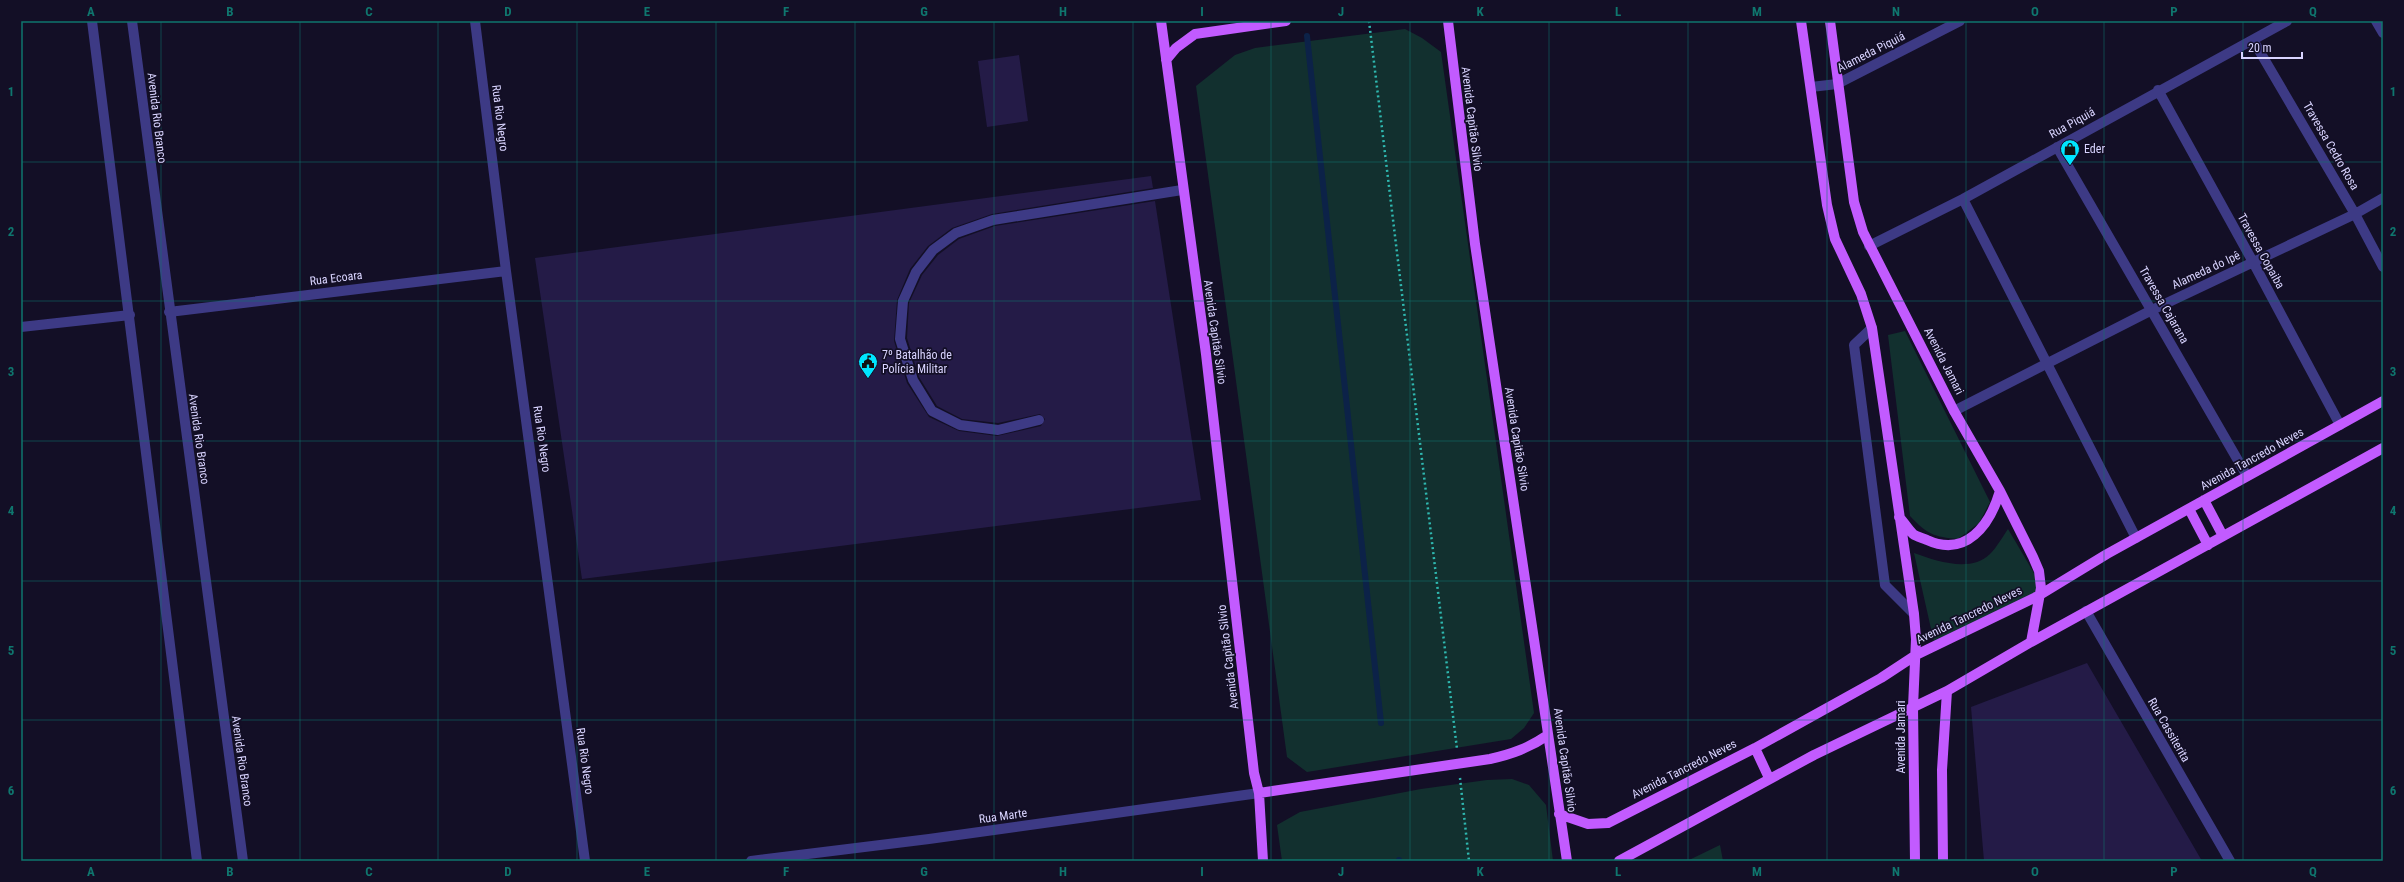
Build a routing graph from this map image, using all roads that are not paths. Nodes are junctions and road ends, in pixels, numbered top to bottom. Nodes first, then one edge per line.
1 (92, 21) edge
2 (132, 21) edge
3 (474, 21) edge
4 (1161, 21) edge
5 (1286, 21) edge
6 (1440, 21) edge
7 (1801, 21) edge
8 (1830, 21) edge
9 (1960, 21) edge
10 (2287, 21) edge
11 (2376, 21) edge
12 (1448, 26) edge
13 (2383, 33) edge
14 (2253, 40) junction
15 (1166, 60) junction
16 (1837, 84) junction
17 (1811, 87) junction
18 (2158, 90) junction
19 (2057, 147) junction
20 (1182, 190) junction
21 (2383, 198) edge
22 (1963, 199) junction
23 (2356, 214) junction
24 (1869, 246) junction
25 (2253, 262) junction
26 (2383, 267) edge
27 (506, 271) junction
28 (2152, 310) junction
29 (169, 312) junction
30 (130, 315) junction
31 (21, 327) edge
32 (1872, 328) junction
33 (2047, 364) junction
34 (2383, 401) edge
35 (1954, 411) junction
36 (1039, 420) dead end
37 (2340, 425) junction
38 (2383, 448) edge
39 (2247, 476) junction
40 (2000, 491) junction
41 (2204, 500) junction
42 (2189, 508) junction
43 (1899, 517) junction
44 (2223, 536) junction
45 (2136, 538) junction
46 (2208, 545) junction
47 (2038, 596) junction
48 (2086, 611) junction
49 (1914, 614) junction
50 (2031, 642) junction
51 (1916, 655) junction
52 (1947, 691) junction
53 (1913, 707) junction
54 (1548, 735) junction
55 (1755, 748) junction
56 (1769, 778) junction
57 (1259, 793) junction
58 (1560, 814) junction
59 (197, 861) edge
60 (243, 861) edge
61 (585, 861) edge
62 (751, 861) edge
63 (1263, 861) edge
64 (1567, 861) edge
65 (1619, 861) edge
66 (1915, 861) edge
67 (1943, 861) edge
68 (2230, 861) edge

1 - 30 street
2 - 29 street, Avenida Rio Branco
3 - 27 street, Rua Rio Negro
4 - 15 main road, Avenida Capitão Silvio
5 - 15 main road
6 - 12 main road
7 - 17 main road, Avenida Jamari
8 - 16 main road, Avenida Jamari
9 - 16 street, Alameda Piquiá
10 - 14 street, Rua Piquiá
11 - 13 street
12 - 54 main road, Avenida Capitão Silvio
14 - 18 street, Rua Piquiá
14 - 23 street, Travessa Cedro Rosa
15 - 20 main road, Avenida Capitão Silvio
16 - 17 street
16 - 24 main road, Avenida Jamari
17 - 32 main road, Avenida Jamari
18 - 19 street, Rua Piquiá
18 - 25 street, Travessa Copaiba
19 - 22 street, Rua Piquiá
19 - 28 street, Travessa Cajarana
20 - 36 street
20 - 57 main road, Avenida Capitão Silvio
21 - 23 street, Alameda do Ipê
22 - 24 street, Rua Piquiá
22 - 33 street
23 - 25 street, Alameda do Ipê
23 - 26 street, Travessa Cedro Rosa
24 - 35 main road, Avenida Jamari
25 - 28 street, Alameda do Ipê
25 - 37 street, Travessa Copaiba
27 - 29 street, Rua Ecoara
27 - 61 street, Rua Rio Negro
28 - 33 street, Alameda do Ipê
28 - 39 street, Travessa Cajarana
29 - 60 street, Avenida Rio Branco
30 - 31 street
30 - 59 street
32 - 43 main road, Avenida Jamari
32 - 49 street
33 - 35 street, Alameda do Ipê
33 - 45 street
34 - 37 main road, Avenida Tancredo Neves
35 - 40 main road, Avenida Jamari
37 - 39 main road, Avenida Tancredo Neves
38 - 44 main road
39 - 41 main road, Avenida Tancredo Neves
40 - 43 main road
40 - 47 main road, Avenida Jamari
41 - 42 main road, Avenida Tancredo Neves
41 - 44 main road
42 - 45 main road, Avenida Tancredo Neves
42 - 46 main road
43 - 49 main road, Avenida Jamari
44 - 46 main road
45 - 47 main road, Avenida Tancredo Neves
46 - 48 main road
47 - 50 main road, Avenida Jamari
47 - 51 main road, Avenida Tancredo Neves
48 - 50 main road
48 - 68 street, Rua Cassiterita
49 - 51 main road, Avenida Jamari
50 - 52 main road
51 - 53 main road, Avenida Jamari
51 - 55 main road, Avenida Tancredo Neves
52 - 53 main road
52 - 67 main road
53 - 56 main road
53 - 66 main road, Avenida Jamari
54 - 57 main road
54 - 58 main road, Avenida Capitão Silvio
55 - 56 main road
55 - 58 main road, Avenida Tancredo Neves
56 - 65 main road
57 - 62 street, Rua Marte
57 - 63 main road, Avenida Capitão Silvio
58 - 64 main road, Avenida Capitão Silvio

